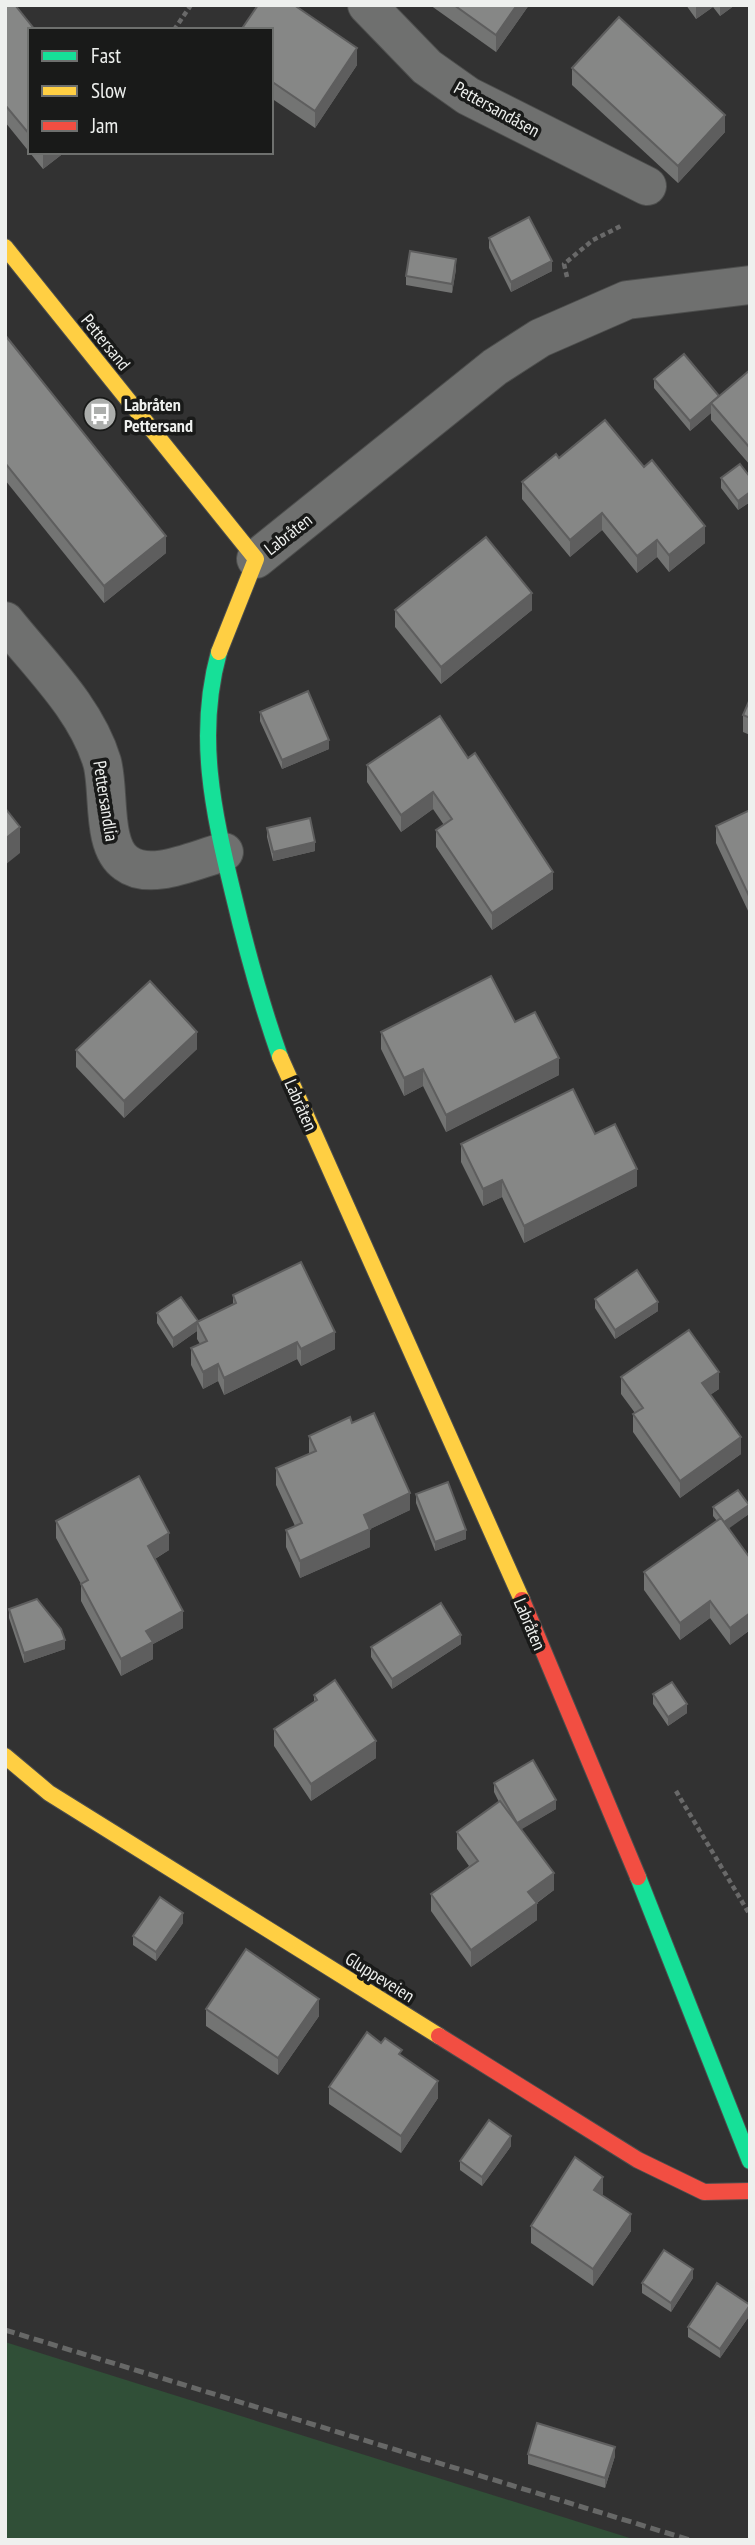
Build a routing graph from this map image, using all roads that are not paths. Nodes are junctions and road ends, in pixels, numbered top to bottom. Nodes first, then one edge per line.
1 (367, 5) edge
2 (647, 186) road end
3 (5, 247) edge
4 (750, 285) edge
5 (256, 559) junction
6 (5, 621) edge
7 (224, 852) junction
8 (5, 1756) edge
9 (750, 2161) edge
10 (750, 2191) edge

1 - 2 street, Pettersandåsen
3 - 5 street, Pettersand
4 - 5 street, Labråten
5 - 7 street, Labråten
6 - 7 street, Pettersandlia
7 - 9 street, Labråten
8 - 10 street, Gluppeveien

